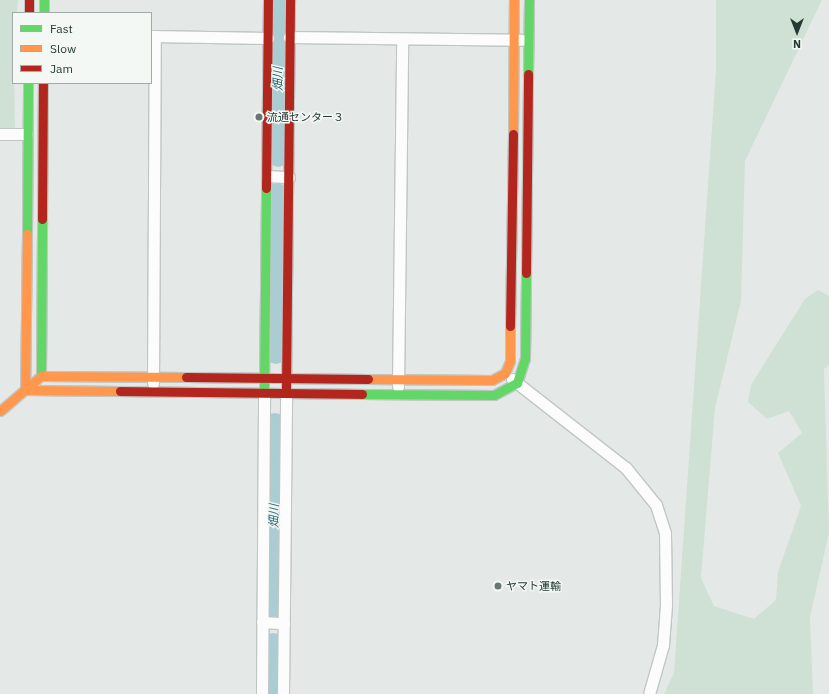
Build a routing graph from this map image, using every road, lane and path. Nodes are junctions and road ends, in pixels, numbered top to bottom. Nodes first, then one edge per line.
1 (29, 0) edge
2 (44, 0) edge
3 (268, 0) edge
4 (290, 0) edge
5 (514, 0) edge
6 (529, 0) edge
7 (29, 12) edge
8 (44, 12) edge
9 (153, 36) edge
10 (289, 37) junction
11 (268, 38) junction
12 (402, 39) junction
13 (514, 40) junction
14 (528, 40) junction
15 (28, 84) edge
16 (43, 84) edge
17 (0, 134) edge
18 (27, 134) junction
19 (267, 176) junction
20 (289, 177) junction
21 (505, 373) junction
22 (41, 376) junction
23 (153, 377) junction
24 (264, 377) junction
25 (287, 377) junction
26 (398, 378) junction
27 (517, 383) junction
28 (25, 390) junction
29 (153, 392) junction
30 (264, 393) junction
31 (286, 394) junction
32 (397, 394) junction
33 (0, 411) edge
34 (262, 622) junction
35 (284, 623) junction
36 (262, 694) edge
37 (283, 694) edge
38 (649, 694) edge

1 - 7 street
2 - 8 street
3 - 11 street
4 - 10 street
5 - 13 street
6 - 14 street
9 - 11 street
9 - 23 street
10 - 12 street
10 - 20 street
11 - 19 street
12 - 13 street
12 - 26 street
13 - 14 street
13 - 21 street
14 - 27 street
15 - 18 street
16 - 22 street
17 - 18 street
18 - 28 street
19 - 20 street
19 - 24 street
20 - 25 street
21 - 26 street
21 - 27 street
22 - 23 street
22 - 28 street
23 - 24 street
23 - 29 street
24 - 25 street
24 - 30 street
25 - 26 street
25 - 31 street
26 - 32 street
27 - 32 street
27 - 38 street
28 - 29 street
28 - 33 street
29 - 30 street
30 - 31 street
30 - 34 street
31 - 32 street
31 - 35 street
34 - 35 street
34 - 36 street
35 - 37 street

